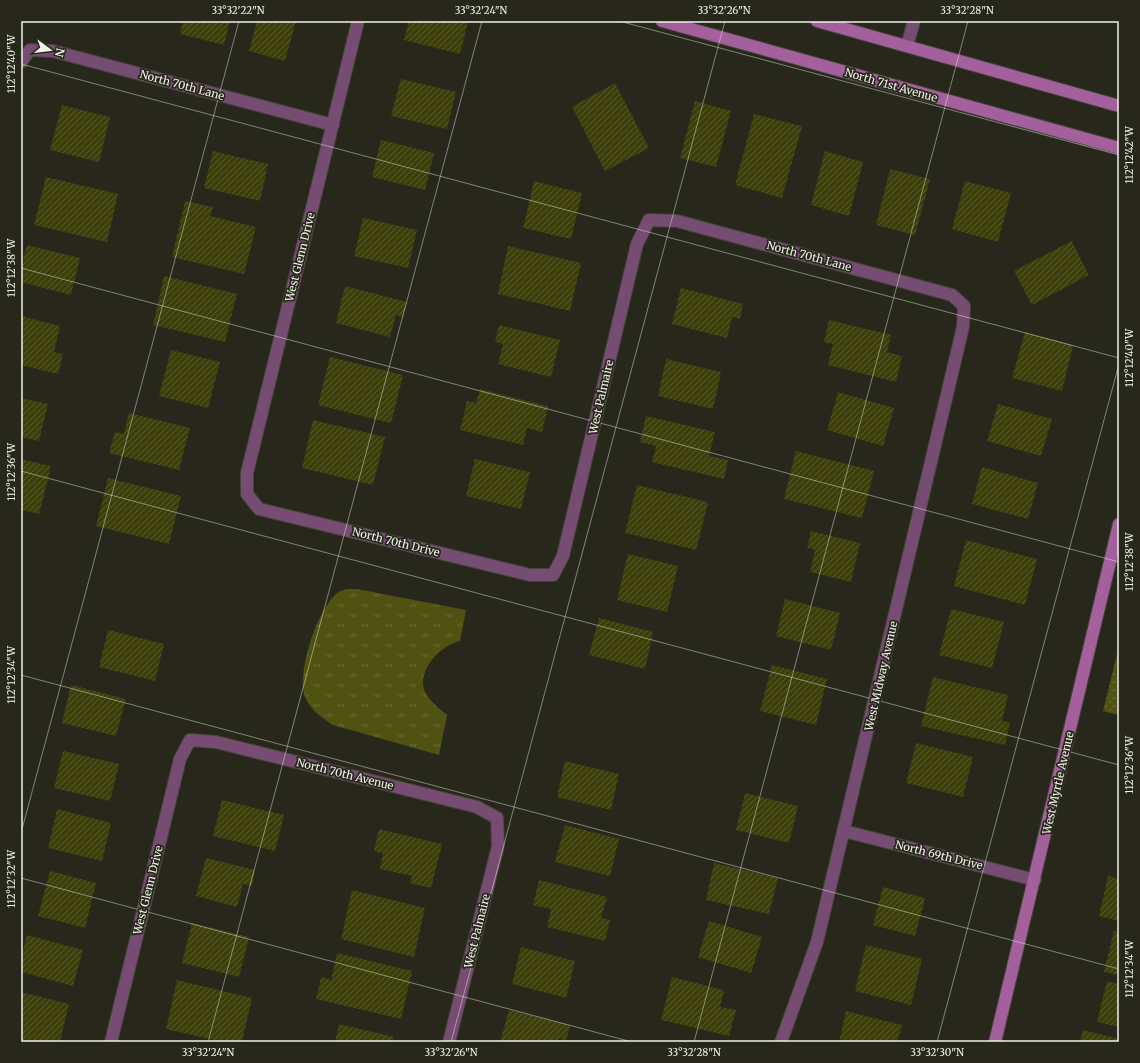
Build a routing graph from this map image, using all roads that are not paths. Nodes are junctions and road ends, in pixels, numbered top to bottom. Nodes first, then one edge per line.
1 (358, 21) edge
2 (662, 21) edge
3 (817, 21) edge
4 (914, 21) edge
5 (907, 46) junction
6 (21, 62) edge
7 (1119, 106) edge
8 (333, 125) junction
9 (1119, 148) edge
10 (649, 220) joint
11 (964, 306) joint
12 (247, 494) joint
13 (1119, 524) edge
14 (553, 575) joint
15 (190, 740) joint
16 (497, 818) joint
17 (844, 831) junction
18 (1035, 880) junction
19 (111, 1042) edge
20 (449, 1042) edge
21 (781, 1042) edge
22 (995, 1042) edge

1 - 8 street, West Glenn Drive
2 - 9 street, North 71st Avenue
3 - 5 street
4 - 5 street
5 - 7 street
6 - 8 street, North 70th Lane
8 - 12 street, West Glenn Drive
10 - 11 street, North 70th Lane
10 - 14 street, West Palmaire
11 - 17 street, West Midway Avenue
12 - 14 street, North 70th Drive
13 - 18 street, West Myrtle Avenue
15 - 16 street, North 70th Avenue
15 - 19 street, West Glenn Drive
16 - 20 street, West Palmaire
17 - 18 street, North 69th Drive
17 - 21 street, West Midway Avenue
18 - 22 street, West Myrtle Avenue

